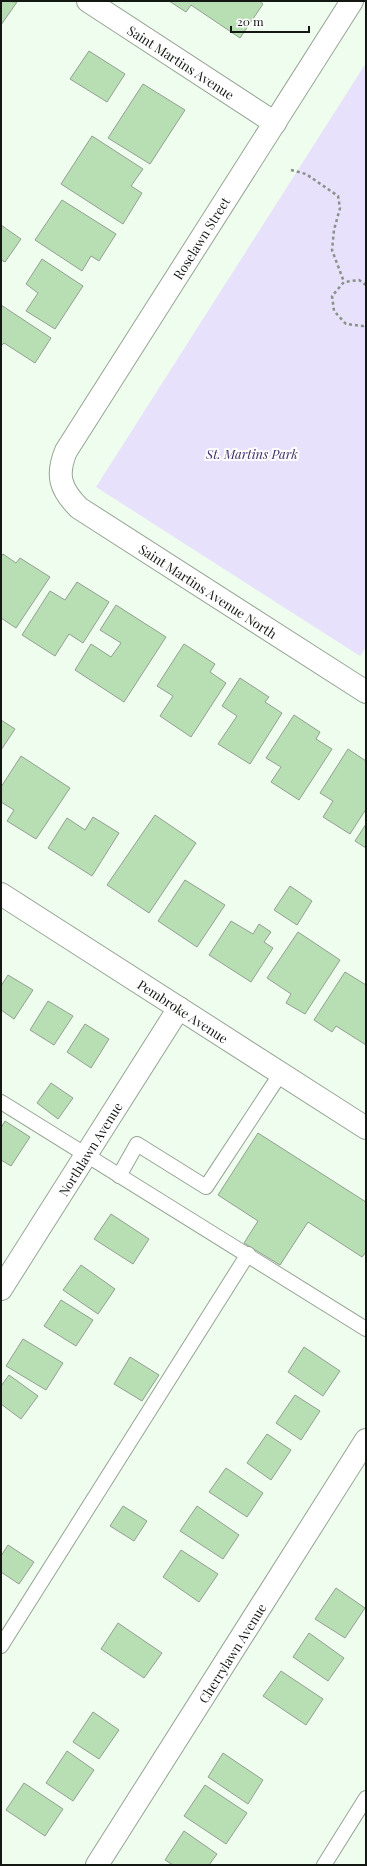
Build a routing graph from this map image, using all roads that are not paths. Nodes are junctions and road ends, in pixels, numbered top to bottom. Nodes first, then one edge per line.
1 (88, 1) edge
2 (352, 1) edge
3 (274, 123) junction
4 (60, 479) joint
5 (366, 692) edge
6 (1, 894) edge
7 (179, 1008) junction
8 (281, 1073) junction
9 (1, 1102) edge
10 (366, 1128) edge
11 (86, 1156) junction
12 (119, 1176) junction
13 (248, 1254) junction
14 (1, 1289) edge
15 (364, 1323) edge
16 (366, 1440) edge
17 (1, 1646) edge
18 (366, 1798) edge
19 (97, 1865) edge
20 (324, 1865) edge

1 - 3 street, Saint Martins Avenue
2 - 3 street, Roselawn Street
3 - 4 street, Roselawn Street
4 - 5 street, Saint Martins Avenue North
6 - 7 street, Pembroke Avenue
7 - 8 street, Pembroke Avenue
7 - 11 street, Northlawn Avenue
8 - 10 street, Pembroke Avenue
8 - 12 lane
9 - 11 lane
11 - 12 lane
11 - 14 street, Northlawn Avenue
12 - 13 lane
13 - 15 lane
13 - 17 lane
16 - 19 street, Cherrylawn Avenue
18 - 20 lane

